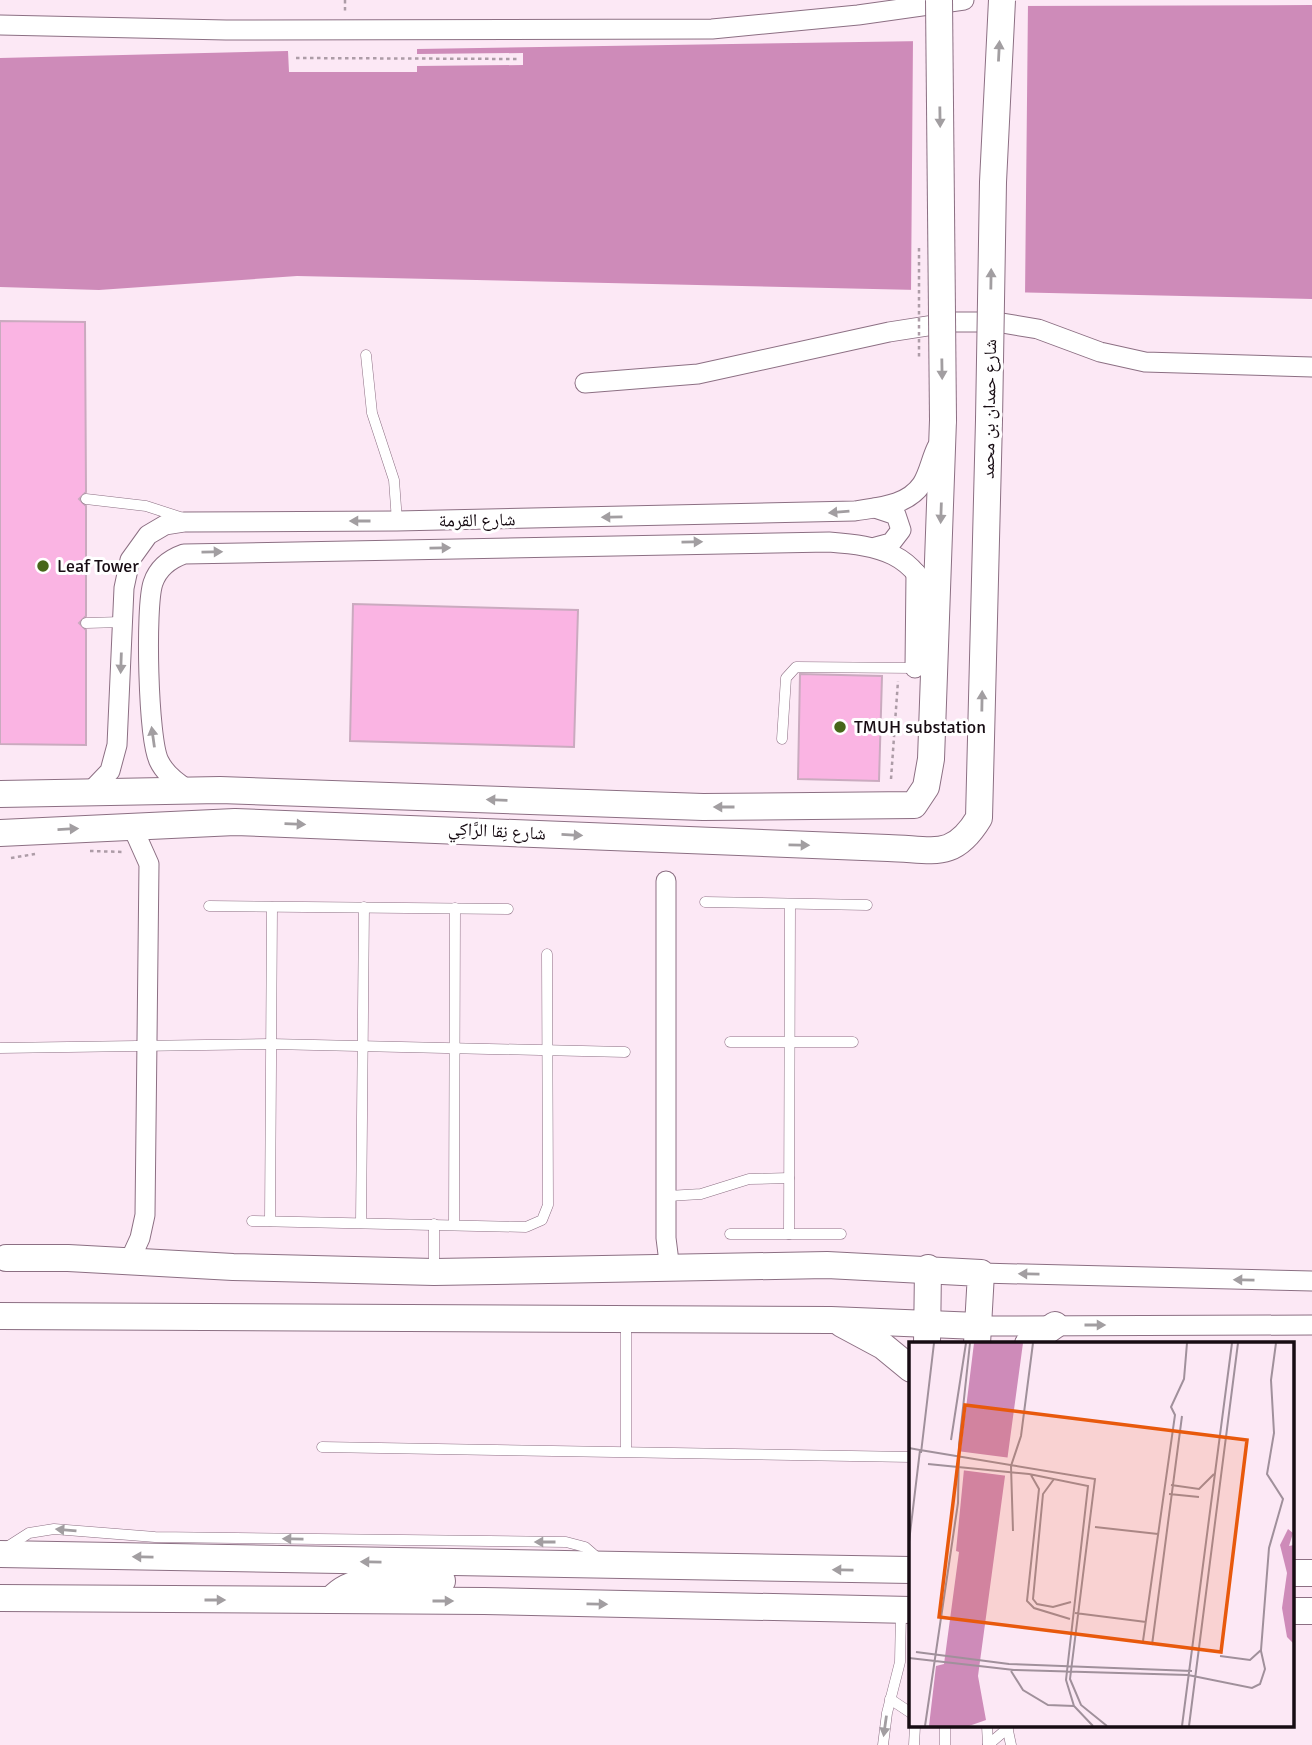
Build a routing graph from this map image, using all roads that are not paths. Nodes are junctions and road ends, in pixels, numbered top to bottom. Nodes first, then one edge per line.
1 (939, 0) edge
2 (964, 0) edge
3 (1002, 0) edge
4 (0, 25) edge
5 (366, 355) dead end
6 (1312, 367) edge
7 (585, 383) dead end
8 (943, 429) junction
9 (86, 499) dead end
10 (875, 508) junction
11 (397, 521) junction
12 (193, 522) junction
13 (876, 547) junction
14 (916, 573) junction
15 (935, 606) junction
16 (122, 622) junction
17 (86, 624) dead end
18 (907, 668) joint
19 (149, 684) junction
20 (120, 700) junction
21 (782, 739) dead end
22 (6, 790) edge
23 (190, 790) junction
24 (88, 794) junction
25 (979, 818) joint
26 (132, 826) junction
27 (0, 833) edge
28 (666, 881) dead end
29 (705, 902) dead end
30 (790, 904) junction
31 (867, 905) dead end
32 (209, 906) dead end
33 (272, 907) junction
34 (364, 907) junction
35 (455, 908) junction
36 (508, 909) dead end
37 (547, 954) dead end
38 (730, 1042) dead end
39 (790, 1042) junction
40 (853, 1042) dead end
41 (271, 1044) junction
42 (147, 1045) junction
43 (362, 1046) junction
44 (454, 1047) junction
45 (0, 1048) edge
46 (547, 1049) junction
47 (625, 1052) dead end
48 (789, 1178) junction
49 (668, 1196) junction
50 (270, 1221) junction
51 (252, 1222) dead end
52 (361, 1223) junction
53 (434, 1224) junction
54 (454, 1225) junction
55 (730, 1234) dead end
56 (789, 1234) junction
57 (841, 1234) dead end
58 (6, 1258) dead end
59 (130, 1260) junction
60 (928, 1268) junction
61 (665, 1270) junction
62 (433, 1272) junction
63 (981, 1273) junction
64 (1312, 1281) edge
65 (0, 1317) edge
66 (626, 1319) junction
67 (831, 1320) junction
68 (1055, 1325) junction
69 (1312, 1325) edge
70 (927, 1334) edge
71 (978, 1335) edge
72 (1031, 1342) edge
73 (909, 1368) edge
74 (322, 1447) dead end
75 (626, 1450) junction
76 (909, 1457) edge
77 (0, 1554) edge
78 (470, 1564) junction
79 (604, 1567) junction
80 (909, 1570) edge
81 (1294, 1573) edge
82 (1312, 1573) edge
83 (0, 1598) edge
84 (330, 1601) junction
85 (504, 1602) junction
86 (906, 1610) edge
87 (1294, 1611) edge
88 (1312, 1611) edge
89 (890, 1699) junction
90 (909, 1712) edge
91 (1007, 1728) edge
92 (883, 1745) edge
93 (988, 1745) edge

1 -> 8 street, bridge
2 - 4 street
25 -> 3 street, شارع حمدان بن محمد, bridge
5 - 11 lane
6 - 7 street
8 - 10 street, شارع القرمة
8 -> 15 street
9 - 12 lane
10 -> 11 street, شارع القرمة
10 - 13 street
11 -> 12 street, شارع القرمة
12 - 16 street, شارع القرمة
13 - 14 street, شارع القرمة
19 -> 13 street, شارع القرمة
14 - 15 street, شارع القرمة
14 - 18 street
15 -> 23 street, شارع نِقا الرَّاكِي
16 - 17 lane
16 -> 20 street, شارع القرمة
18 - 21 lane
19 - 20 street
23 -> 19 street, شارع القرمة
20 - 24 street, شارع القرمة
22 - 24 street, شارع نِقا الرَّاكِي
23 - 24 street, شارع نِقا الرَّاكِي
26 -> 25 street, شارع نِقا الرَّاكِي
27 -> 26 street, شارع نِقا الرَّاكِي
26 - 42 street
28 - 49 street
29 - 30 lane
30 - 31 lane
30 - 39 lane
32 - 33 lane
33 - 34 lane
33 - 41 lane
34 - 35 lane
34 - 43 lane
35 - 36 lane
35 - 44 lane
37 - 46 lane
38 - 39 lane
39 - 40 lane
39 - 48 lane
41 - 42 lane
41 - 43 lane
41 - 50 lane
42 - 45 lane
42 - 59 street
43 - 44 lane
43 - 52 lane
44 - 46 lane
44 - 54 lane
46 - 47 lane
46 - 54 lane
48 - 49 lane
48 - 56 lane
49 - 61 street
50 - 51 lane
50 - 52 lane
52 - 53 lane
53 - 54 lane
53 - 62 lane
55 - 56 lane
56 - 57 lane
58 - 59 street
59 - 62 street
60 - 61 street
60 - 63 street
60 - 70 street
61 - 62 street
64 -> 63 street
63 - 71 street
65 - 66 street
66 - 67 street
66 - 75 lane
67 - 70 street
67 - 73 street
68 -> 69 street
68 - 71 street
68 - 72 street
70 - 71 street
74 - 75 lane
75 - 76 lane
78 -> 77 street
79 -> 77 lane
78 - 79 street
78 - 84 street
80 -> 79 street
79 - 85 street
81 - 82 street
83 -> 84 street
84 -> 85 street
85 -> 86 street
86 - 89 lane
87 - 88 street
89 - 90 lane
89 -> 92 lane
91 - 93 lane

